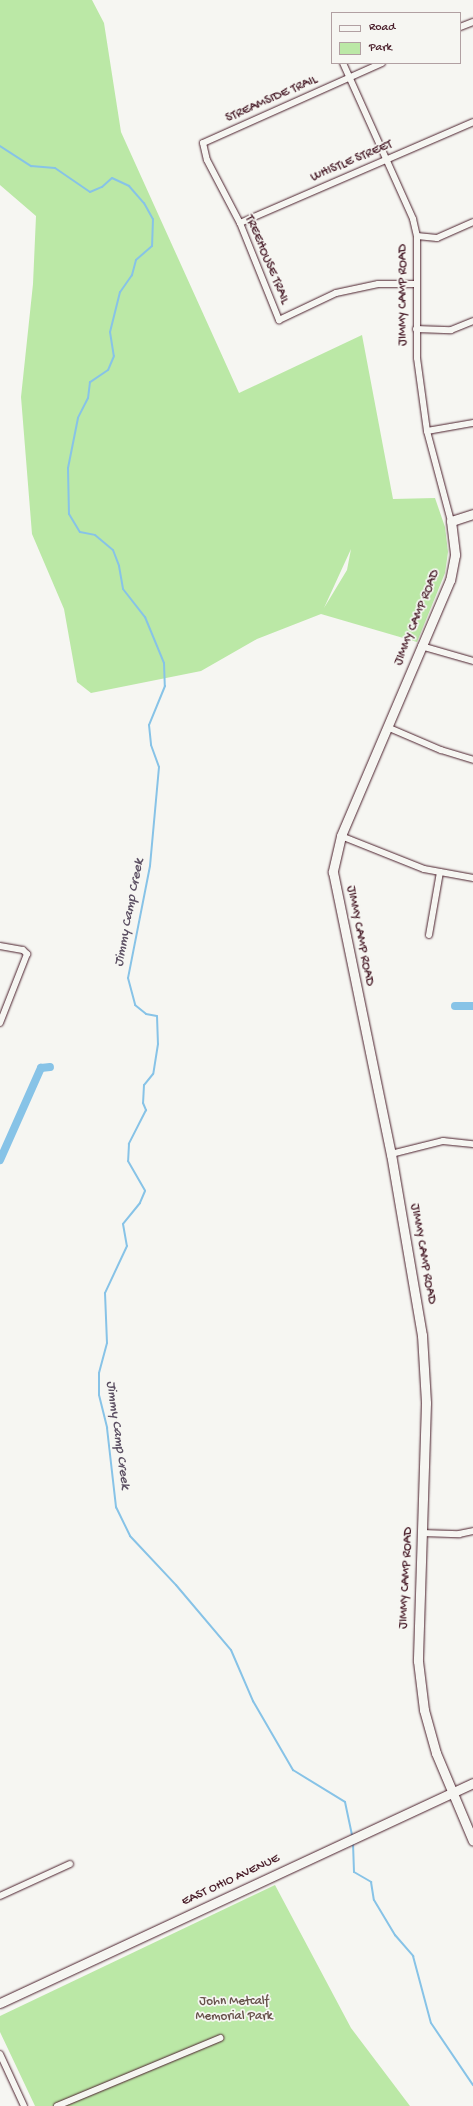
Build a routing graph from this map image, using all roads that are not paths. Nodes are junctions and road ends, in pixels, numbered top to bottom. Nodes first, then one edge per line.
1 (473, 22) edge
2 (461, 28) edge
3 (343, 64) edge
4 (380, 64) edge
5 (349, 78) junction
6 (473, 122) edge
7 (203, 143) joint
8 (386, 159) junction
9 (473, 222) edge
10 (240, 223) junction
11 (417, 236) junction
12 (416, 284) junction
13 (473, 321) edge
14 (416, 329) junction
15 (473, 423) edge
16 (427, 431) junction
17 (473, 514) edge
18 (451, 521) junction
19 (421, 646) junction
20 (473, 661) edge
21 (387, 728) junction
22 (473, 760) edge
23 (341, 836) junction
24 (440, 872) junction
25 (473, 878) edge
26 (429, 935) dead end
27 (0, 946) edge
28 (0, 1023) edge
29 (473, 1144) edge
30 (391, 1154) junction
31 (473, 1531) edge
32 (422, 1533) junction
33 (473, 1783) edge
34 (451, 1792) junction
35 (473, 1841) edge
36 (70, 1864) dead end
37 (0, 1896) edge
38 (0, 2003) edge
39 (220, 2038) dead end
40 (0, 2054) edge
41 (24, 2106) edge
42 (58, 2106) edge

1 - 2 street
3 - 5 street, JIMMY CAMP ROAD
4 - 5 street, STREAMSIDE TRAIL
5 - 7 street, STREAMSIDE TRAIL
5 - 8 street, JIMMY CAMP ROAD
6 - 8 street, WHISTLE STREET
7 - 10 street, TREEHOUSE TRAIL
8 - 10 street, WHISTLE STREET
8 - 11 street, JIMMY CAMP ROAD
9 - 11 street
10 - 12 street, TREEHOUSE TRAIL
11 - 12 street, JIMMY CAMP ROAD
12 - 14 street, JIMMY CAMP ROAD
13 - 14 street
14 - 16 street, JIMMY CAMP ROAD
15 - 16 street
16 - 18 street, JIMMY CAMP ROAD
17 - 18 street
18 - 19 street, JIMMY CAMP ROAD
19 - 20 street
19 - 21 street, JIMMY CAMP ROAD
21 - 22 street
21 - 23 street, JIMMY CAMP ROAD
23 - 24 street
23 - 30 street, JIMMY CAMP ROAD
24 - 25 street
24 - 26 street
27 - 28 street
29 - 30 street
30 - 32 street, JIMMY CAMP ROAD
31 - 32 street
32 - 34 street, JIMMY CAMP ROAD
33 - 34 street, EAST OHIO AVENUE
34 - 35 street, JIMMY CAMP ROAD
34 - 38 street, EAST OHIO AVENUE
36 - 37 street
39 - 42 street
40 - 41 street

